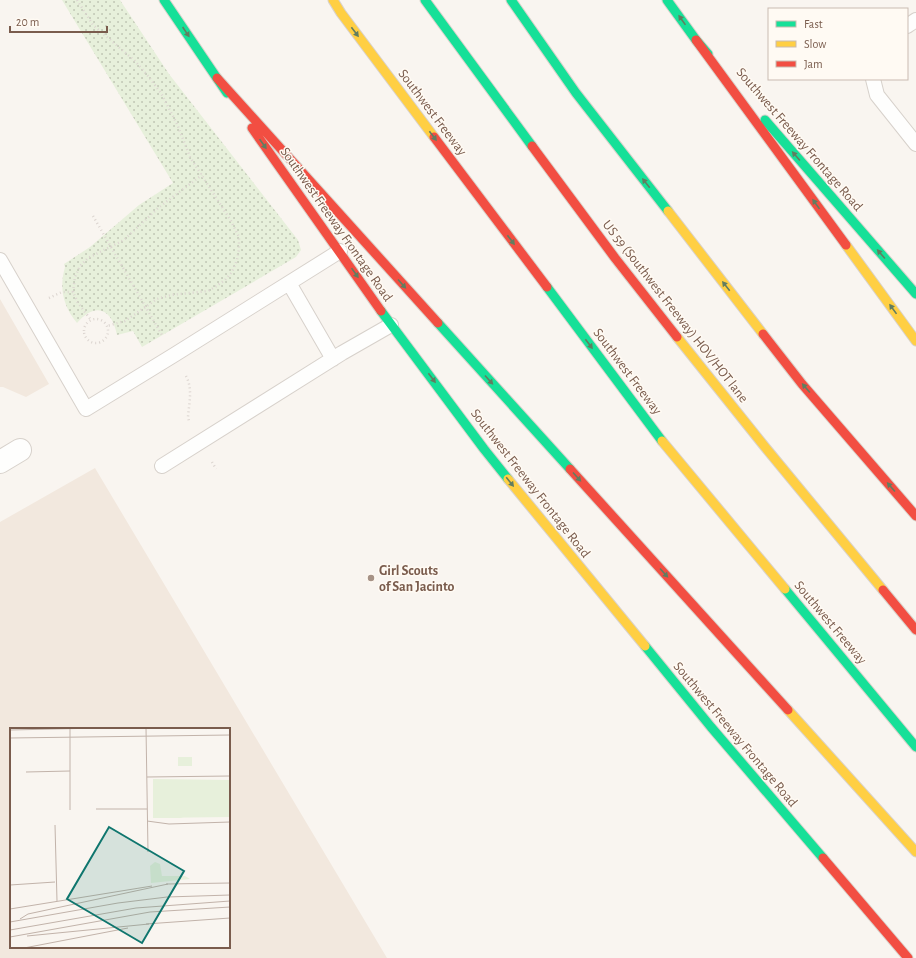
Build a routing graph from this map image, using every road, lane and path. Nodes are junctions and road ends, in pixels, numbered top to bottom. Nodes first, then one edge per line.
1 (77, 0) edge
2 (164, 0) edge
3 (333, 0) edge
4 (425, 0) edge
5 (511, 0) edge
6 (667, 0) edge
7 (696, 40) junction
8 (217, 78) junction
9 (873, 80) edge
10 (916, 144) edge
11 (202, 175) junction
12 (340, 251) junction
13 (0, 260) edge
14 (289, 283) junction
15 (72, 292) dead end
16 (916, 294) edge
17 (391, 324) junction
18 (107, 326) junction
19 (916, 341) edge
20 (333, 359) junction
21 (20, 450) dead end
22 (0, 462) edge
23 (162, 466) dead end
24 (916, 516) edge
25 (916, 630) edge
26 (916, 747) edge
27 (916, 852) edge
28 (908, 958) edge

1 - 11 path
2 -> 8 main road, Southwest Freeway Frontage Road
3 -> 26 main road, Southwest Freeway
4 - 25 main road, US 59 (Southwest Freeway) HOV/HOT lane
24 -> 5 main road
7 -> 6 main road, Southwest Freeway Frontage Road
16 -> 7 main road, Southwest Freeway Frontage Road
19 -> 7 main road
8 -> 12 main road, Southwest Freeway Frontage Road
8 -> 27 main road
9 - 10 lane
11 - 15 path
11 - 18 path
12 - 14 lane
12 -> 17 main road, Southwest Freeway Frontage Road
13 - 14 lane
14 - 20 lane
17 - 20 lane
17 -> 28 main road, Southwest Freeway Frontage Road
18 - 18 path
20 - 23 lane
21 - 22 street

